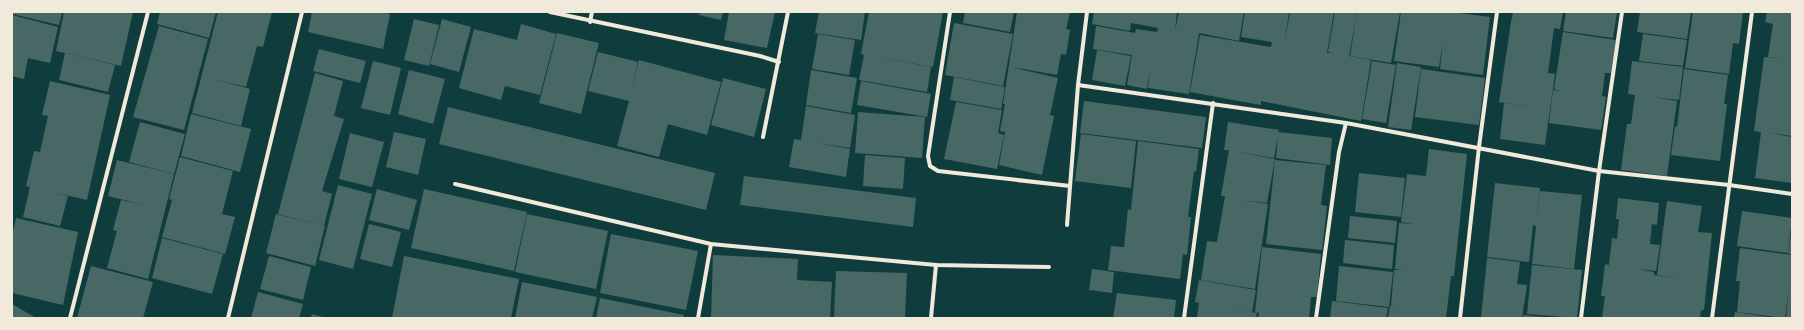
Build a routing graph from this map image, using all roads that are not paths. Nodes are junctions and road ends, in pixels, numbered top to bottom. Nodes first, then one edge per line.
1 (148, 12) edge
2 (302, 12) edge
3 (550, 12) edge
4 (592, 12) edge
5 (788, 12) edge
6 (950, 12) edge
7 (1087, 12) edge
8 (1497, 12) edge
9 (1622, 12) edge
10 (1752, 12) edge
11 (590, 22) junction
12 (779, 62) junction
13 (1078, 85) junction
14 (1213, 103) junction
15 (1346, 123) junction
16 (763, 137) dead end
17 (1479, 147) junction
18 (1599, 171) junction
19 (455, 184) dead end
20 (1729, 184) junction
21 (1070, 186) junction
22 (1792, 194) edge
23 (1067, 225) dead end
24 (712, 244) junction
25 (936, 265) junction
26 (1049, 267) dead end
27 (70, 318) edge
28 (228, 318) edge
29 (698, 318) edge
30 (931, 318) edge
31 (1184, 318) edge
32 (1316, 318) edge
33 (1460, 318) edge
34 (1581, 318) edge
35 (1712, 318) edge

1 - 27 street
2 - 28 street
3 - 11 street
4 - 11 street
5 - 12 street
6 - 21 street
7 - 13 street
8 - 17 street
9 - 18 street
10 - 20 street
11 - 12 street
12 - 16 street
13 - 14 street
13 - 21 street
14 - 15 street
14 - 31 street
15 - 17 street
15 - 32 street
17 - 18 street
17 - 33 street
18 - 20 street
18 - 34 street
19 - 24 street
20 - 22 street
20 - 35 street
21 - 23 street
24 - 25 street
24 - 29 street
25 - 26 street
25 - 30 street

